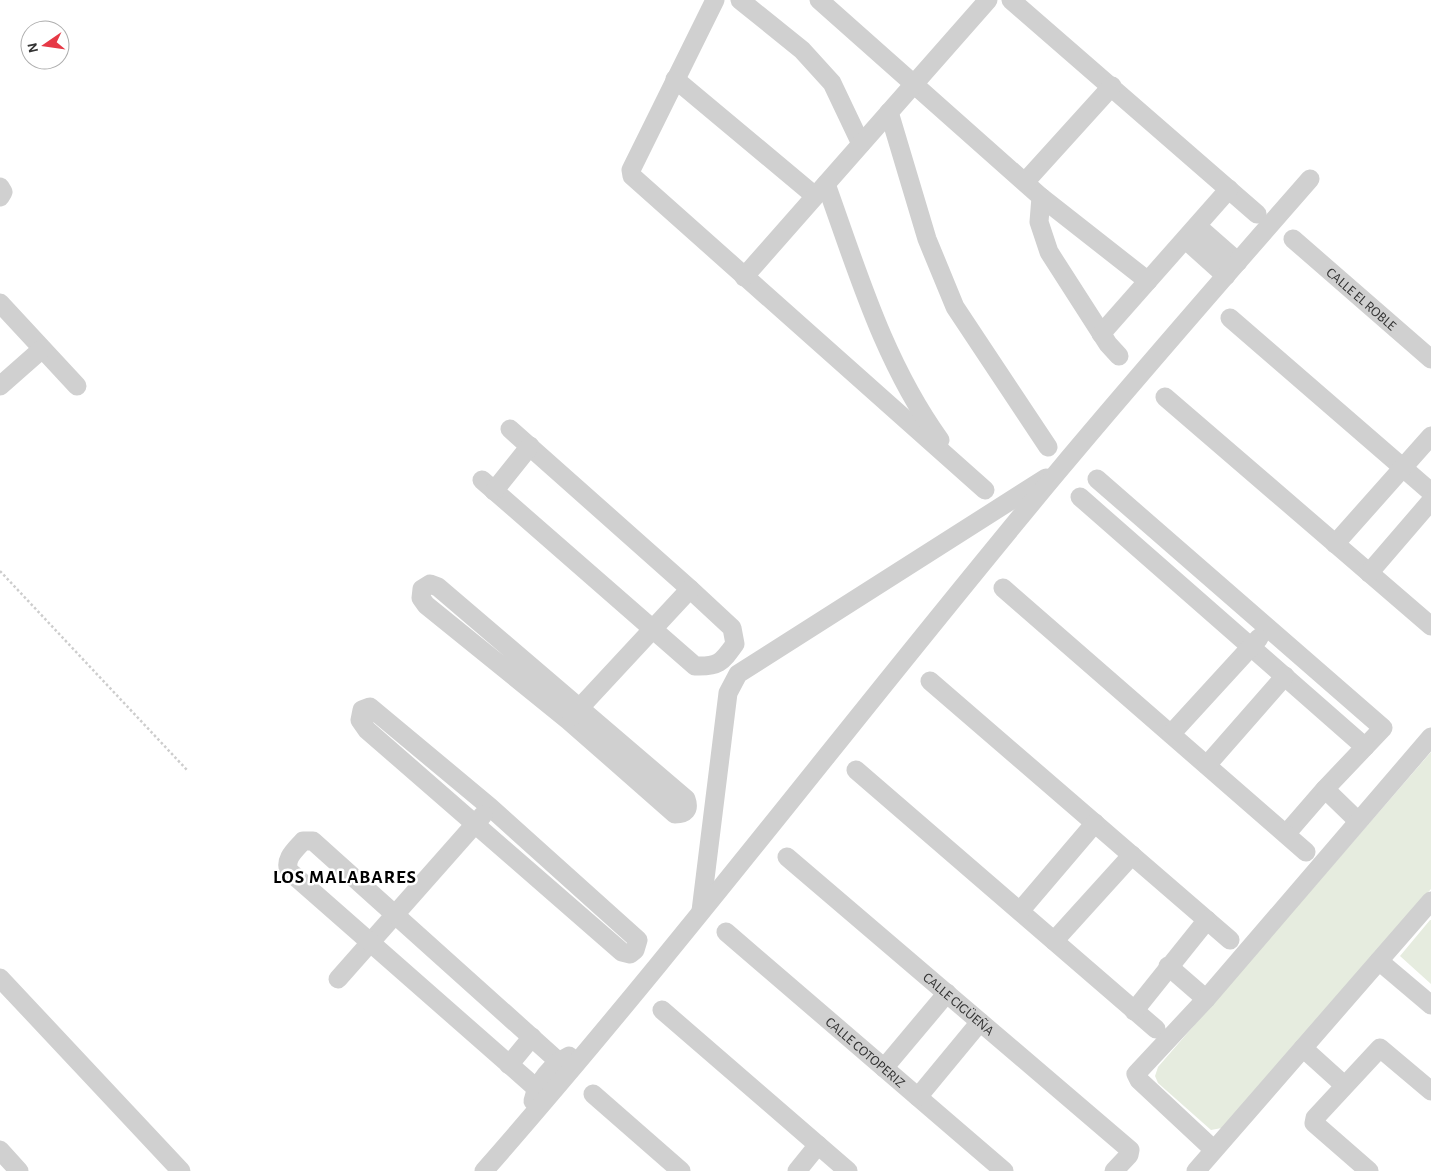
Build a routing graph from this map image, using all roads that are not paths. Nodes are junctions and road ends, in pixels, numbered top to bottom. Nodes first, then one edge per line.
1 (716, 0) edge
2 (740, 0) edge
3 (819, 0) edge
4 (988, 0) edge
5 (1011, 0) edge
6 (675, 79) junction
7 (914, 84) junction
8 (1112, 86) junction
9 (889, 112) junction
10 (861, 144) junction
11 (1310, 179) dead end
12 (1025, 182) junction
13 (0, 187) edge
14 (1229, 188) junction
15 (820, 190) junction
16 (1041, 196) junction
17 (0, 197) edge
18 (1257, 214) dead end
19 (1192, 233) junction
20 (1293, 239) dead end
21 (1232, 269) junction
22 (744, 277) junction
23 (1148, 281) junction
24 (0, 303) edge
25 (1230, 318) dead end
26 (1101, 334) junction
27 (42, 349) junction
28 (1119, 356) dead end
29 (1431, 359) edge
30 (0, 386) edge
31 (77, 386) dead end
32 (1165, 397) dead end
33 (510, 429) dead end
34 (1431, 436) edge
35 (530, 446) junction
36 (1048, 447) dead end
37 (960, 468) junction
38 (1060, 468) junction
39 (1403, 468) junction
40 (1097, 479) dead end
41 (985, 490) dead end
42 (1431, 492) edge
43 (1080, 497) dead end
44 (1431, 501) edge
45 (1336, 544) junction
46 (1369, 573) junction
47 (1003, 588) dead end
48 (690, 589) junction
49 (1431, 626) edge
50 (1269, 628) junction
51 (654, 630) junction
52 (1251, 647) junction
53 (724, 659) junction
54 (738, 674) junction
55 (1285, 676) junction
56 (930, 681) dead end
57 (573, 714) junction
58 (1171, 734) junction
59 (1431, 737) edge
60 (1365, 746) junction
61 (1207, 765) junction
62 (856, 770) dead end
63 (1324, 789) junction
64 (490, 807) junction
65 (1358, 821) junction
66 (475, 824) junction
67 (1095, 824) junction
68 (1286, 834) junction
69 (1306, 852) dead end
70 (1132, 855) junction
71 (787, 857) dead end
72 (1431, 901) edge
73 (701, 911) junction
74 (1020, 911) junction
75 (395, 914) junction
76 (1207, 920) junction
77 (726, 932) dead end
78 (1230, 940) dead end
79 (1054, 941) junction
80 (370, 943) junction
81 (1379, 961) junction
82 (1168, 966) junction
83 (0, 978) edge
84 (338, 979) dead end
85 (947, 994) junction
86 (1206, 999) junction
87 (1431, 1006) edge
88 (662, 1010) dead end
89 (1134, 1010) junction
90 (980, 1022) junction
91 (1156, 1029) dead end
92 (532, 1037) junction
93 (590, 1046) junction
94 (1303, 1048) junction
95 (558, 1061) junction
96 (509, 1065) junction
97 (884, 1068) junction
98 (1344, 1085) junction
99 (536, 1088) junction
100 (1431, 1091) edge
101 (592, 1094) dead end
102 (918, 1097) junction
103 (530, 1118) junction
104 (818, 1145) junction
105 (0, 1150) edge
106 (1214, 1150) junction
107 (172, 1168) edge
108 (19, 1171) edge
109 (484, 1171) edge
110 (681, 1171) edge
111 (796, 1171) edge
112 (848, 1171) edge
113 (1004, 1171) edge
114 (1114, 1171) edge
115 (1196, 1171) edge
116 (1370, 1171) edge

1 - 6 street
2 - 10 street
3 - 7 street
4 - 7 street
5 - 8 street
6 - 15 street
6 - 22 street
7 - 9 street
7 - 12 street
8 - 12 street
8 - 14 street
9 - 10 street
9 - 36 street
10 - 15 street
11 - 21 street
12 - 16 street
13 - 17 street
14 - 18 street
14 - 19 street
15 - 22 street
15 - 37 street
16 - 23 street
16 - 26 street
19 - 21 street
19 - 23 street
20 - 29 street, CALLE EL ROBLE
21 - 38 street
22 - 37 street
23 - 26 street
24 - 27 street
25 - 39 street
26 - 28 street
27 - 30 street
27 - 31 street
32 - 45 street
33 - 35 street
34 - 39 street
35 - 48 street
35 - 51 street
37 - 41 street
38 - 54 street
38 - 73 street
39 - 42 street
39 - 45 street
40 - 50 street
43 - 52 street
44 - 46 street
45 - 46 street
46 - 49 street
47 - 58 street
48 - 51 street
48 - 53 street
50 - 52 street
50 - 60 street
51 - 53 street
51 - 57 street
52 - 55 street
52 - 58 street
53 - 54 street
54 - 73 street
55 - 60 street
55 - 61 street
56 - 67 street
57 - 57 street
57 - 57 street
58 - 61 street
59 - 65 street
60 - 63 street
61 - 68 street
62 - 74 street
63 - 65 street
63 - 68 street
64 - 66 street
64 - 66 street
64 - 66 street
65 - 86 street
66 - 75 street
67 - 70 street
67 - 74 street
68 - 69 street
70 - 76 street
70 - 79 street
71 - 85 street, CALLE CIGÜEÑA
72 - 81 street
73 - 93 street
74 - 79 street
75 - 80 street
75 - 80 street
75 - 92 street
76 - 78 street
76 - 82 street
77 - 97 street, CALLE COTOPERIZ
79 - 89 street
80 - 84 street
80 - 96 street
81 - 87 street
81 - 94 street
82 - 86 street
82 - 89 street
83 - 107 street
85 - 90 street, CALLE CIGÜEÑA
85 - 97 street
86 - 106 street
88 - 104 street
89 - 91 street
90 - 102 street
90 - 114 street, CALLE CIGÜEÑA
92 - 95 street
92 - 96 street
93 - 95 street
93 - 103 street
94 - 98 street
94 - 106 street
95 - 99 street
96 - 99 street
97 - 102 street, CALLE COTOPERIZ
98 - 100 street
98 - 116 street
99 - 103 street
101 - 110 street
102 - 113 street, CALLE COTOPERIZ
103 - 109 street
104 - 111 street
104 - 112 street
105 - 108 street
106 - 115 street

